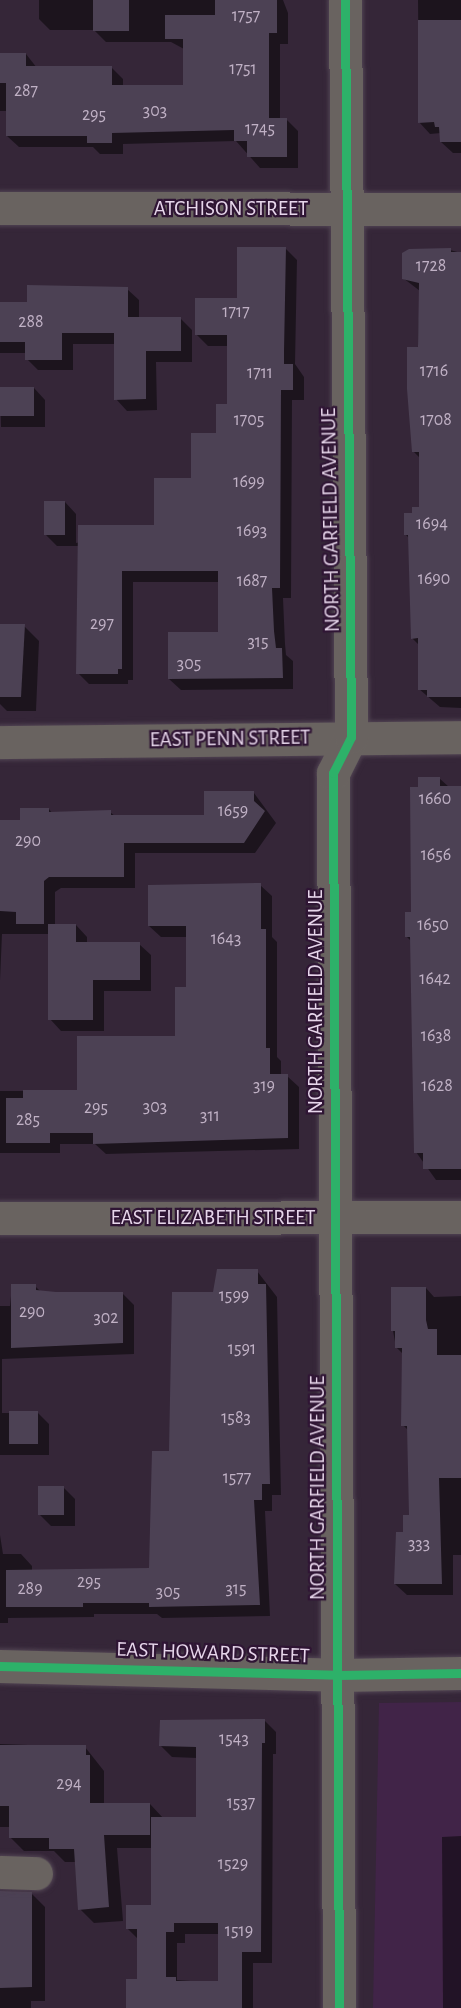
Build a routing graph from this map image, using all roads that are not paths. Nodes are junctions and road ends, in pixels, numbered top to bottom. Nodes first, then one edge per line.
1 (345, 0) edge
2 (0, 208) edge
3 (345, 209) junction
4 (461, 209) edge
5 (351, 737) junction
6 (461, 737) edge
7 (0, 742) edge
8 (461, 1217) edge
9 (0, 1218) edge
10 (335, 1218) junction
11 (0, 1666) edge
12 (461, 1673) edge
13 (337, 1675) junction
14 (0, 1872) edge
15 (36, 1873) dead end
16 (339, 2008) edge

1 - 3 street, NORTH GARFIELD AVENUE
2 - 3 street, ATCHISON STREET
3 - 4 street, ATCHISON STREET
3 - 5 street, NORTH GARFIELD AVENUE
5 - 6 street, EAST PENN STREET
5 - 7 street, EAST PENN STREET
5 - 10 street, NORTH GARFIELD AVENUE
8 - 10 street, EAST ELIZABETH STREET
9 - 10 street, EAST ELIZABETH STREET
10 - 13 street, NORTH GARFIELD AVENUE
11 - 13 street, EAST HOWARD STREET
12 - 13 street, EAST HOWARD STREET
13 - 16 street, NORTH GARFIELD AVENUE
14 - 15 street

